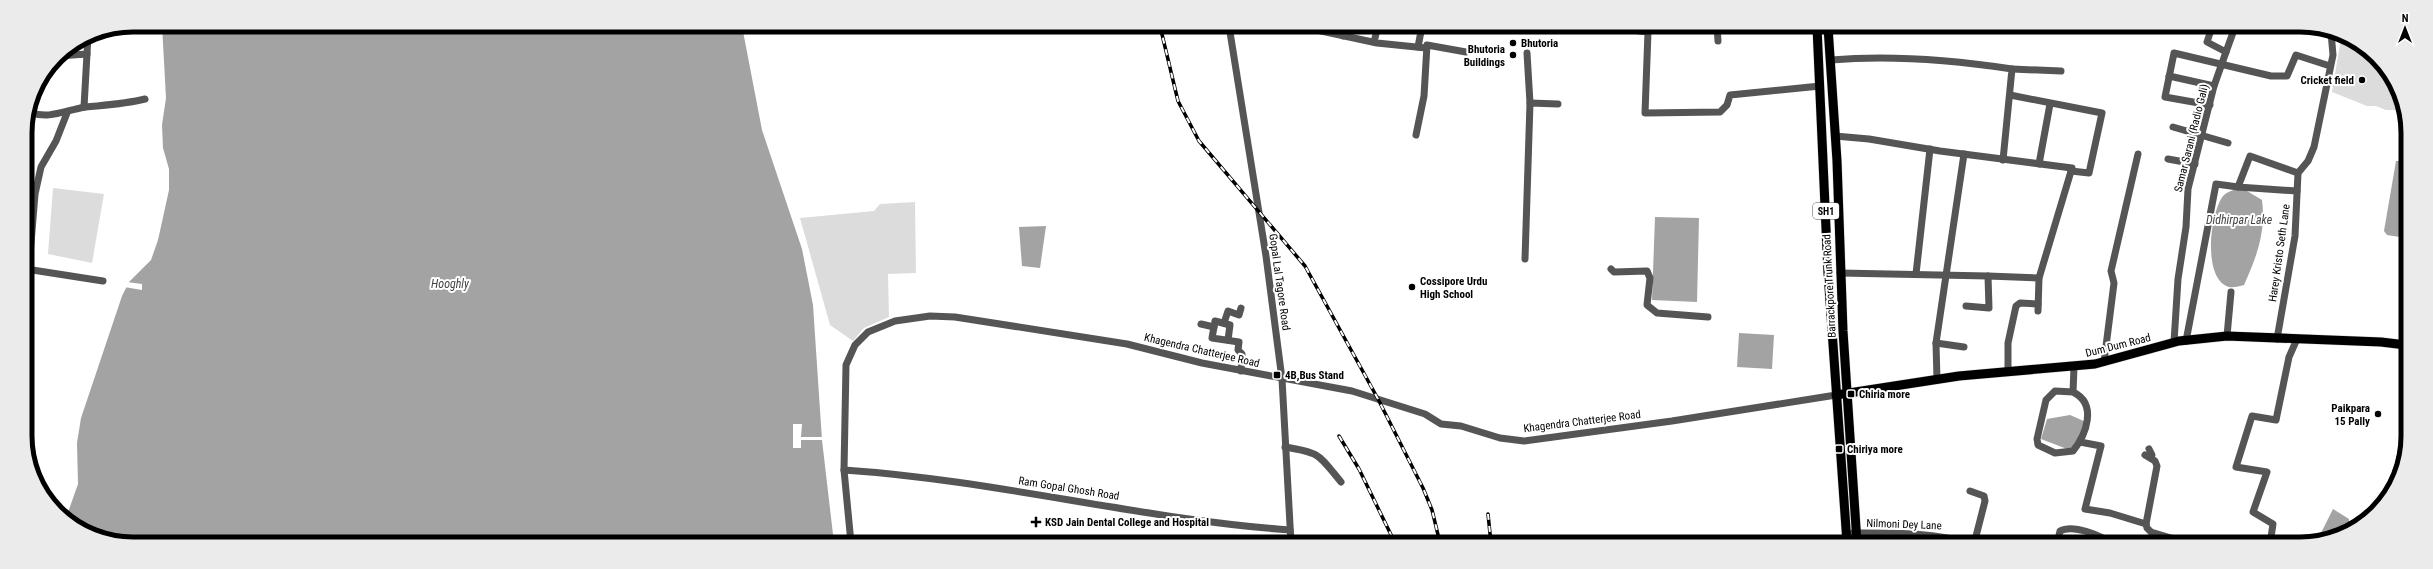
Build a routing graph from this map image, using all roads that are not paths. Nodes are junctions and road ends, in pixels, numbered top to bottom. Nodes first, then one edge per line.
1 (1230, 32) edge
2 (1325, 32) edge
3 (1344, 32) edge
4 (1376, 32) edge
5 (1421, 32) edge
6 (1648, 32) edge
7 (1717, 32) edge
8 (1817, 32) edge
9 (1828, 32) edge
10 (2210, 32) edge
11 (2233, 32) edge
12 (1343, 36) junction
13 (2331, 37) edge
14 (88, 42) edge
15 (1374, 42) junction
16 (1718, 42) dead end
17 (1418, 47) junction
18 (1426, 48) junction
19 (1466, 52) dead end
20 (2226, 52) junction
21 (1527, 53) dead end
22 (87, 54) junction
23 (68, 55) edge
24 (1831, 60) junction
25 (2221, 65) junction
26 (2330, 66) junction
27 (2012, 69) junction
28 (2061, 71) dead end
29 (2170, 76) junction
30 (1820, 86) junction
31 (2214, 86) junction
32 (2010, 95) junction
33 (145, 99) dead end
34 (1530, 103) junction
35 (1558, 104) dead end
36 (2050, 104) junction
37 (2210, 105) junction
38 (84, 107) junction
39 (67, 113) junction
40 (34, 114) edge
41 (2173, 127) dead end
42 (1416, 135) dead end
43 (2202, 135) junction
44 (1835, 136) junction
45 (2228, 143) dead end
46 (1930, 149) junction
47 (1964, 154) junction
48 (2138, 154) dead end
49 (2168, 159) dead end
50 (2003, 160) junction
51 (2039, 164) junction
52 (2195, 164) junction
53 (1824, 168) junction
54 (1837, 168) junction
55 (2071, 171) junction
56 (2298, 173) junction
57 (2238, 187) junction
58 (2297, 191) junction
59 (32, 222) edge
60 (1525, 259) dead end
61 (32, 269) edge
62 (1611, 269) dead end
63 (1840, 273) junction
64 (1916, 274) junction
65 (1946, 276) junction
66 (1988, 276) junction
67 (2039, 278) junction
68 (103, 281) dead end
69 (2231, 292) dead end
70 (1966, 306) dead end
71 (1241, 308) dead end
72 (1708, 317) dead end
73 (1224, 323) junction
74 (1201, 324) dead end
75 (1214, 327) junction
76 (2227, 336) junction
77 (2277, 339) junction
78 (2297, 339) junction
79 (1228, 340) junction
80 (2186, 341) junction
81 (2174, 342) junction
82 (1936, 343) junction
83 (2401, 345) edge
84 (1964, 347) dead end
85 (2104, 362) junction
86 (2074, 367) junction
87 (1241, 370) junction
88 (2008, 372) junction
89 (1282, 379) junction
90 (1937, 380) junction
91 (2073, 392) junction
92 (1848, 393) junction
93 (1836, 395) junction
94 (2080, 442) junction
95 (1285, 446) junction
96 (2148, 454) dead end
97 (844, 470) junction
98 (1341, 482) dead end
99 (1970, 491) dead end
100 (2146, 524) junction
101 (1290, 530) junction
102 (1847, 533) junction
103 (1858, 533) junction
104 (850, 537) edge
105 (1291, 537) edge
106 (1847, 537) edge
107 (1858, 537) edge
108 (1949, 537) edge
109 (1975, 537) edge
110 (2058, 537) edge
111 (2104, 537) edge
112 (2168, 537) edge
113 (2271, 537) edge

1 - 89 street, Gopal Lal Tagore Road
2 - 12 street
3 - 12 street
4 - 15 street
5 - 17 street
6 - 30 street
7 - 16 street
8 - 30 main road, Barrackpore Trunk Road / SH1
9 - 24 main road, Barrackpore Trunk Road / SH1
10 - 20 street
11 - 20 street, Samar Sarani (Radio Gali)
12 - 15 street
13 - 26 street
14 - 22 street
15 - 17 street
17 - 18 street
18 - 19 street
18 - 42 street
20 - 25 street, Samar Sarani (Radio Gali)
21 - 34 street
22 - 23 street
22 - 38 street
24 - 27 street
24 - 44 main road, Barrackpore Trunk Road / SH1
25 - 26 street
25 - 29 street
25 - 31 street, Samar Sarani (Radio Gali)
26 - 56 street
27 - 28 street
27 - 32 street
29 - 31 street
29 - 37 street
30 - 53 main road, Barrackpore Trunk Road / SH1
31 - 37 street, Samar Sarani (Radio Gali)
32 - 36 street
32 - 50 street
33 - 38 street
34 - 35 street
34 - 60 street
36 - 51 street
36 - 55 street
37 - 43 street, Samar Sarani (Radio Gali)
38 - 39 street
39 - 40 street
39 - 59 street
41 - 43 street
43 - 45 street
43 - 52 street, Samar Sarani (Radio Gali)
44 - 46 street
44 - 54 main road, Barrackpore Trunk Road / SH1
46 - 47 street
46 - 64 street
47 - 50 street
47 - 65 street
48 - 85 street
49 - 52 street
50 - 51 street
51 - 55 street
52 - 81 street, Samar Sarani (Radio Gali)
53 - 54 main road
53 - 93 main road, Barrackpore Trunk Road / SH1
54 - 63 main road, Barrackpore Trunk Road / SH1
55 - 67 street
56 - 57 street
56 - 58 street, Harey Kristo Seth Lane
57 - 58 street
57 - 80 street
58 - 77 street, Harey Kristo Seth Lane
61 - 68 street
62 - 72 street
63 - 64 street
63 - 92 main road, Barrackpore Trunk Road / SH1
64 - 65 street
65 - 66 street
65 - 82 street
66 - 67 street
66 - 70 street
67 - 88 street
69 - 76 street
71 - 73 street
73 - 75 street
73 - 79 street
74 - 75 street
75 - 79 street
76 - 77 main road, Dum Dum Road
76 - 80 main road, Dum Dum Road
77 - 78 main road, Dum Dum Road
78 - 83 main road, Dum Dum Road
78 - 113 street
79 - 87 street
80 - 81 main road, Dum Dum Road
81 - 85 main road, Dum Dum Road
82 - 84 street
82 - 90 street
85 - 86 main road, Dum Dum Road
86 - 88 main road, Dum Dum Road
86 - 91 street
87 - 89 street, Khagendra Chatterjee Road
87 - 97 street, Khagendra Chatterjee Road
88 - 90 main road, Dum Dum Road
89 - 93 street, Khagendra Chatterjee Road
89 - 95 street, Gopal Lal Tagore Road
90 - 92 main road, Dum Dum Road
91 - 94 street
91 - 94 street
92 - 93 main road, Dum Dum Road
92 - 103 main road, Barrackpore Trunk Road / SH1
93 - 102 main road, Barrackpore Trunk Road / SH1
94 - 100 street
95 - 98 street
95 - 101 street, Gopal Lal Tagore Road
96 - 100 street
97 - 101 street, Ram Gopal Ghosh Road
97 - 104 street, Khagendra Chatterjee Road
99 - 109 street
100 - 112 street
101 - 105 street, Gopal Lal Tagore Road
102 - 103 street, Nilmoni Dey Lane
102 - 106 main road, Barrackpore Trunk Road / SH1
103 - 107 main road, Barrackpore Trunk Road / SH1
103 - 108 street, Nilmoni Dey Lane
110 - 111 street

